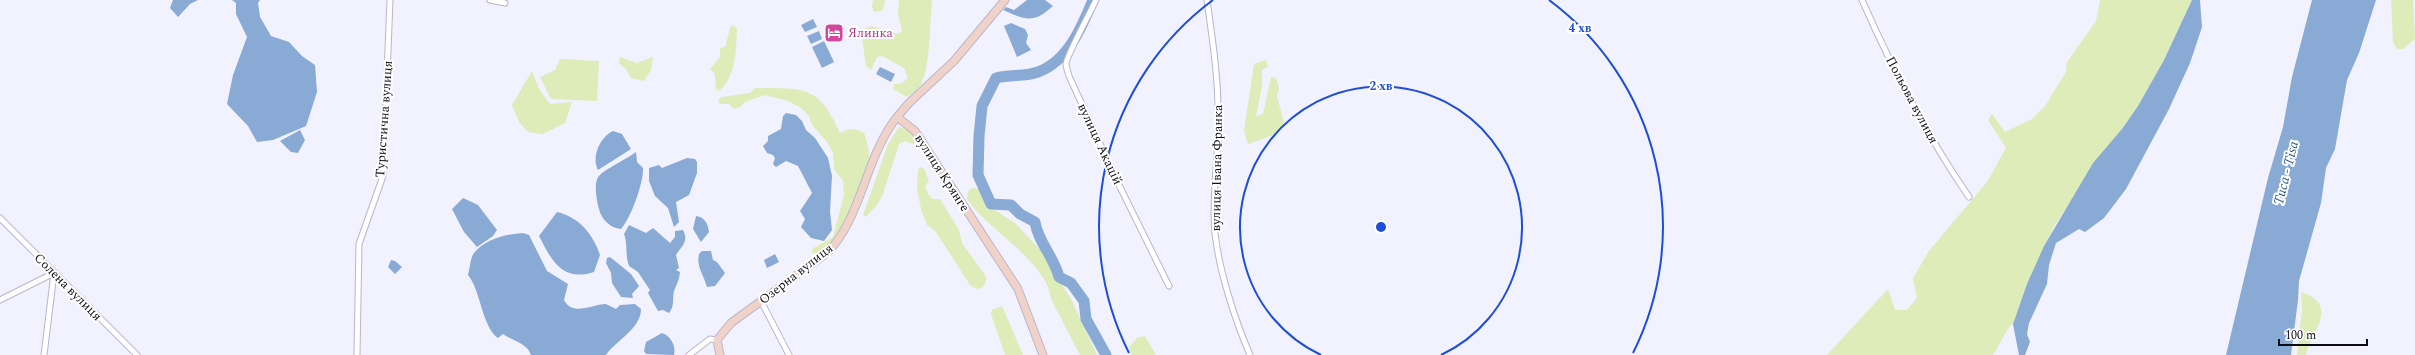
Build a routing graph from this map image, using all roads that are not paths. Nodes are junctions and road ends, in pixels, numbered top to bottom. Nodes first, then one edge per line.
1 (390, 0) edge
2 (490, 0) edge
3 (1005, 0) edge
4 (1096, 0) edge
5 (1207, 0) edge
6 (1862, 0) edge
7 (505, 3) dead end
8 (897, 117) junction
9 (1969, 197) dead end
10 (0, 218) edge
11 (54, 273) junction
12 (1169, 286) dead end
13 (0, 300) edge
14 (761, 301) junction
15 (717, 340) junction
16 (44, 355) edge
17 (137, 355) edge
18 (357, 355) edge
19 (689, 355) edge
20 (720, 355) edge
21 (789, 355) edge
22 (1042, 355) edge
23 (1250, 355) edge

1 - 18 street, Туристична вулиця
2 - 7 street
3 - 8 street
4 - 12 street, вулиця Акацій
5 - 23 street, вулиця Івана Франка
6 - 9 street, Польова вулиця
8 - 14 street, Озерна вулиця
8 - 22 street, вулиця Крянге
10 - 11 street, Солена вулиця
11 - 13 street
11 - 16 street
11 - 17 street, Солена вулиця
14 - 15 street, Озерна вулиця
14 - 21 street
15 - 19 street
15 - 20 street

